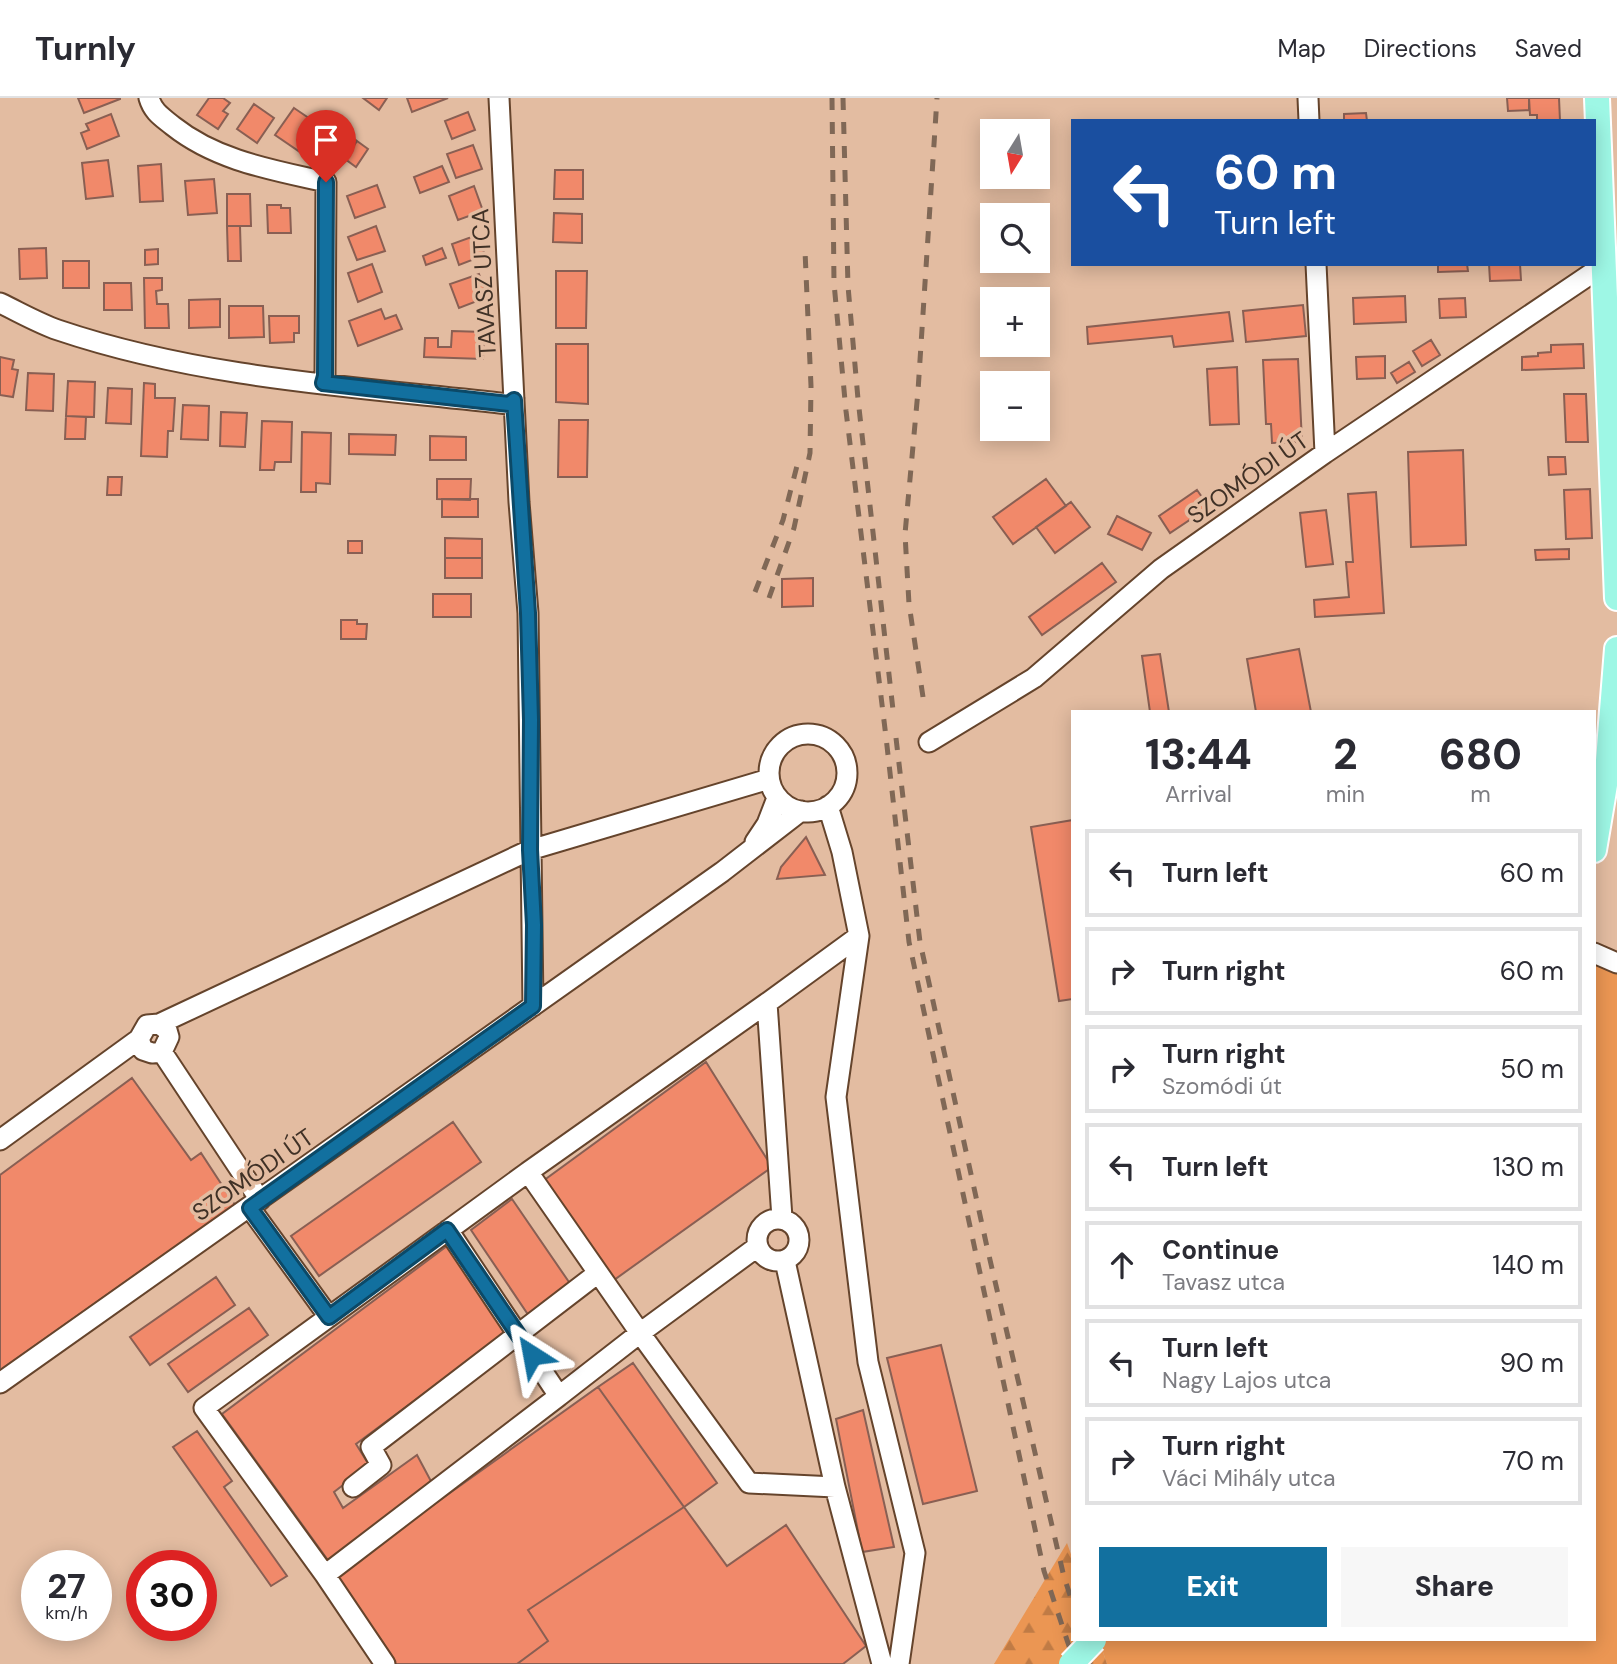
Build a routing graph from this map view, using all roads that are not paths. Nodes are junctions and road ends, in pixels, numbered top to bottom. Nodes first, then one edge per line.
1 (149, 98) edge
2 (499, 98) edge
3 (1308, 98) edge
4 (1597, 98) edge
5 (1309, 119) edge
6 (1604, 265) junction
7 (1316, 266) edge
8 (0, 303) edge
9 (323, 383) junction
10 (514, 400) junction
11 (1325, 453) junction
12 (1617, 598) edge
13 (1617, 649) edge
14 (929, 742) dead end
15 (773, 788) junction
16 (828, 806) junction
17 (801, 811) junction
18 (1596, 839) edge
19 (530, 850) junction
20 (749, 851) junction
21 (859, 936) junction
22 (1596, 954) edge
23 (1617, 962) edge
24 (767, 1003) junction
25 (533, 1006) junction
26 (159, 1024) junction
27 (138, 1039) junction
28 (162, 1052) junction
29 (0, 1140) edge
30 (528, 1172) junction
31 (255, 1204) junction
32 (782, 1217) junction
33 (447, 1230) junction
34 (757, 1247) junction
35 (785, 1261) junction
36 (598, 1273) junction
37 (329, 1317) junction
38 (640, 1333) junction
39 (518, 1334) junction
40 (0, 1383) edge
41 (559, 1396) junction
42 (353, 1487) dead end
43 (835, 1488) junction
44 (325, 1575) junction
45 (1093, 1641) edge
46 (384, 1664) edge
47 (882, 1664) edge
48 (899, 1664) edge
49 (1071, 1664) edge

1 - 9 street
2 - 10 street, TAVASZ UTCA
3 - 5 street
4 - 6 main road
6 - 11 street, SZOMÓDI ÚT
6 - 12 main road
7 - 11 street
8 - 9 street
9 - 10 street
10 - 19 street, TAVASZ UTCA
11 - 14 street, SZOMÓDI ÚT
13 - 18 main road
15 - 16 street
15 - 17 street
15 - 19 street
15 - 20 street
16 - 17 street
16 - 21 street
17 - 20 street, SZOMÓDI ÚT
19 - 25 street, TAVASZ UTCA
19 - 26 street
20 - 25 street, SZOMÓDI ÚT
21 - 24 street
21 - 48 street
22 - 23 street
24 - 30 street
24 - 32 street
25 - 31 street, SZOMÓDI ÚT
26 - 27 street
26 - 28 street
27 - 28 street
27 - 29 street
28 - 31 street
30 - 33 street
30 - 36 street
31 - 37 street
31 - 40 street, SZOMÓDI ÚT
32 - 34 street
32 - 35 street
33 - 37 street
33 - 39 street
34 - 35 street
34 - 38 street
35 - 43 street
36 - 38 street
36 - 39 street
37 - 44 street
38 - 41 street
38 - 43 street
39 - 41 street
39 - 42 street
41 - 44 street
43 - 47 street
44 - 46 street
45 - 49 main road, bridge

